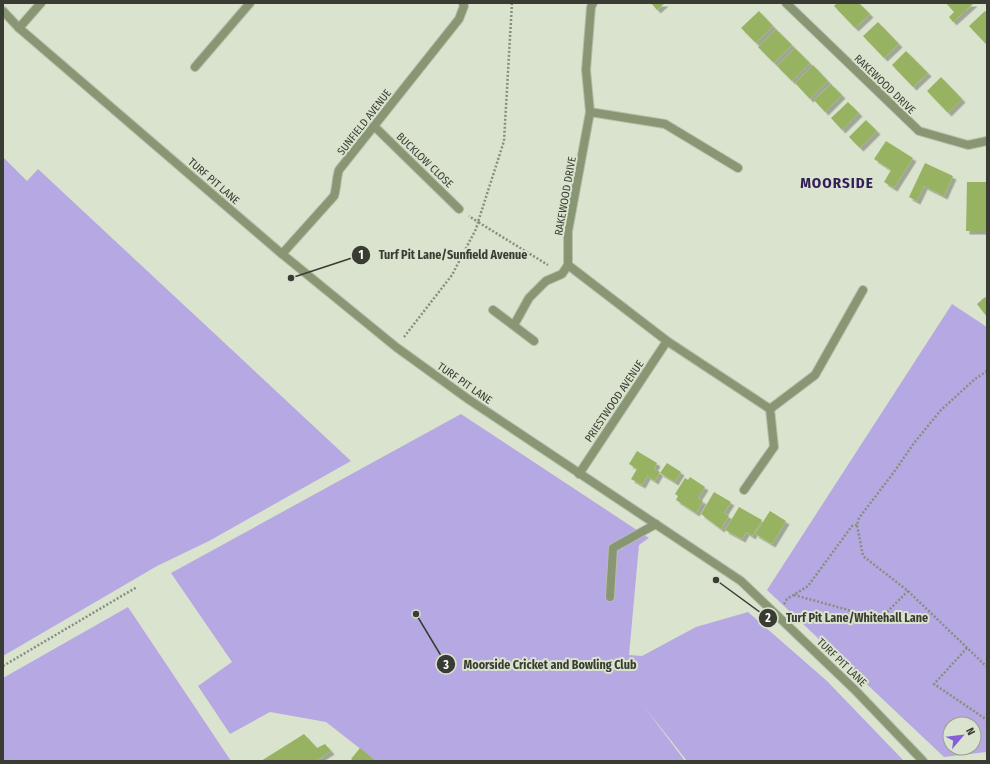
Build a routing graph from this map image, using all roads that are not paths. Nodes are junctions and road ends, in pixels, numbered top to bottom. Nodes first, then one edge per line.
1 (41, 3) edge
2 (250, 3) edge
3 (463, 3) edge
4 (593, 3) edge
5 (786, 3) edge
6 (3, 11) edge
7 (19, 28) junction
8 (195, 67) dead end
9 (590, 112) junction
10 (375, 127) junction
11 (987, 141) edge
12 (738, 168) dead end
13 (459, 209) dead end
14 (282, 254) junction
15 (568, 266) junction
16 (863, 290) dead end
17 (494, 310) dead end
18 (514, 325) junction
19 (534, 341) dead end
20 (667, 341) junction
21 (770, 409) junction
22 (580, 474) junction
23 (744, 490) dead end
24 (656, 524) junction
25 (610, 597) dead end
26 (923, 761) edge

1 - 7 street
2 - 8 street
3 - 10 street, SUNFIELD AVENUE
4 - 9 street, RAKEWOOD DRIVE
5 - 11 street, RAKEWOOD DRIVE
6 - 7 street, TURF PIT LANE
7 - 14 street, TURF PIT LANE
9 - 12 street
9 - 15 street, RAKEWOOD DRIVE
10 - 13 street, BUCKLOW CLOSE
10 - 14 street, SUNFIELD AVENUE
14 - 22 street, TURF PIT LANE
15 - 18 street
15 - 20 street
16 - 21 street
17 - 18 street
18 - 19 street
20 - 21 street
20 - 22 street, PRIESTWOOD AVENUE
21 - 23 street
22 - 24 street, TURF PIT LANE
24 - 25 street
24 - 26 street, TURF PIT LANE

